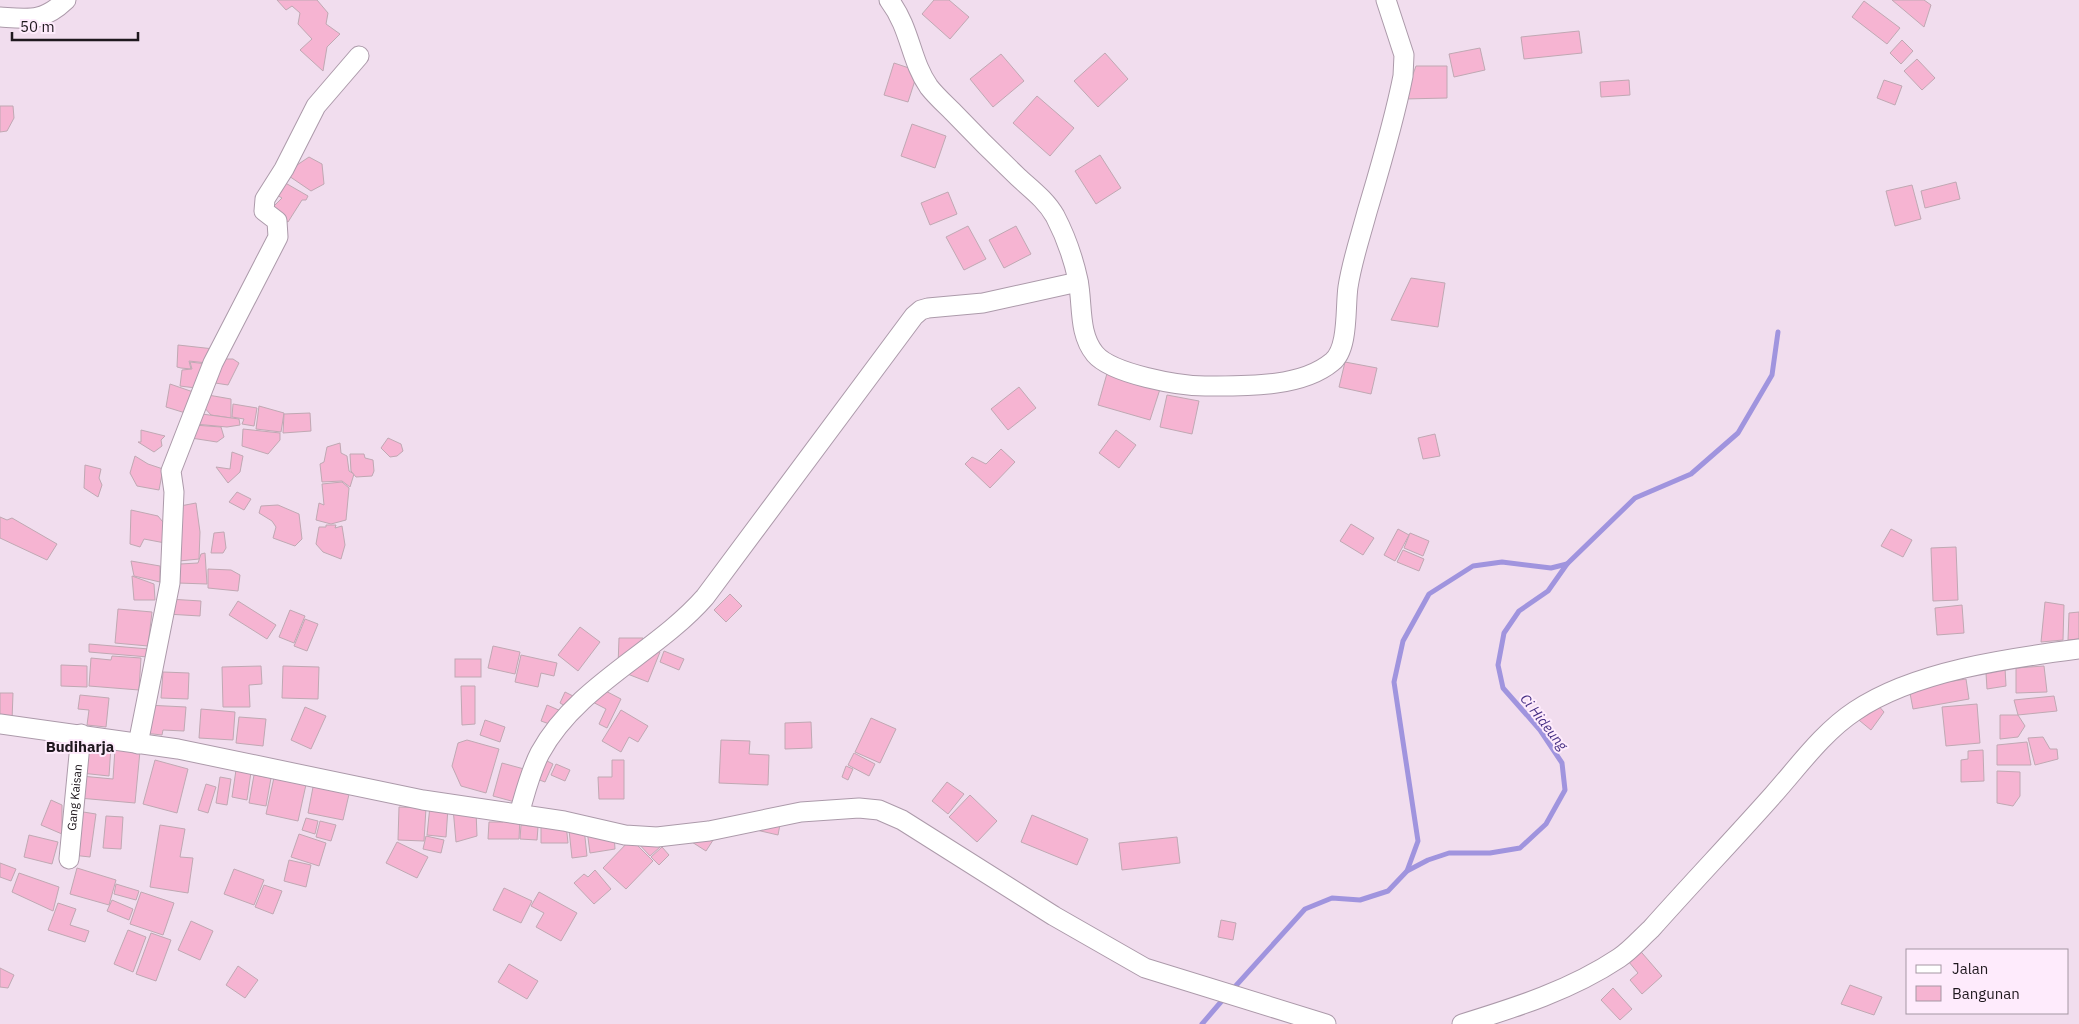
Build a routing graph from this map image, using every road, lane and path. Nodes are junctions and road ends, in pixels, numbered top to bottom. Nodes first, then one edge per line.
1 (66, 0) edge
2 (889, 0) edge
3 (1386, 0) edge
4 (0, 17) edge
5 (359, 56) dead end
6 (1078, 282) junction
7 (2079, 649) edge
8 (0, 724) edge
9 (81, 734) junction
10 (138, 744) junction
11 (519, 814) junction
12 (69, 859) dead end
13 (1322, 1024) edge
14 (1462, 1024) edge

1 - 4 street
2 - 6 street
3 - 6 street
5 - 10 street
6 - 11 street
7 - 14 street
8 - 9 street
9 - 10 street
9 - 12 street, Gang Kaisan
10 - 11 street
11 - 13 street

